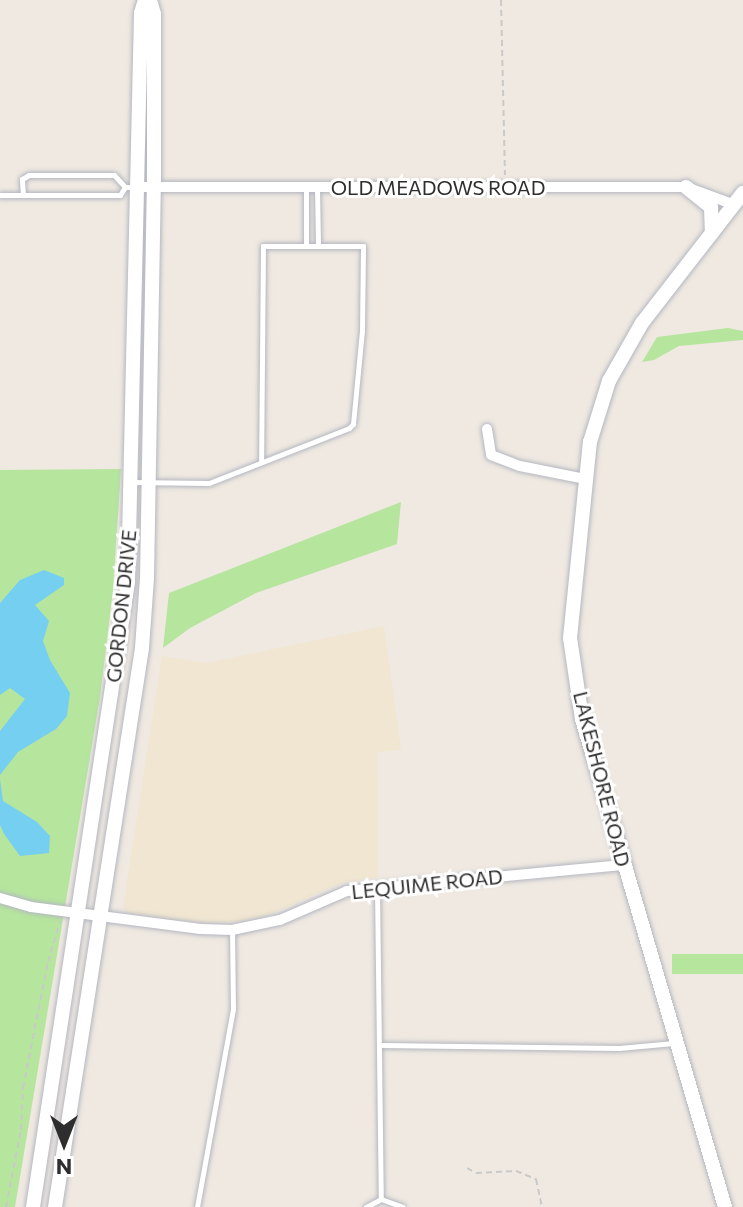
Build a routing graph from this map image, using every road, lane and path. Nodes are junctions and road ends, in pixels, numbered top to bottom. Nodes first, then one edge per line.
1 (147, 0) edge
2 (501, 0) edge
3 (131, 187) junction
4 (154, 187) junction
5 (311, 187) junction
6 (505, 187) junction
7 (686, 187) junction
8 (0, 195) edge
9 (23, 195) junction
10 (739, 199) edge
11 (712, 233) junction
12 (306, 245) junction
13 (318, 245) junction
14 (487, 429) dead end
15 (261, 462) junction
16 (585, 479) junction
17 (131, 482) junction
18 (149, 482) junction
19 (623, 865) junction
20 (377, 887) junction
21 (0, 898) edge
22 (62, 911) junction
23 (78, 912) junction
24 (100, 916) junction
25 (232, 930) junction
26 (676, 1043) junction
27 (380, 1045) junction
28 (467, 1168) dead end
29 (381, 1199) junction
30 (6, 1207) edge
31 (33, 1207) edge
32 (55, 1207) edge
33 (197, 1207) edge
34 (366, 1207) edge
35 (403, 1207) edge
36 (542, 1207) edge
37 (725, 1207) edge

1 - 3 main road, GORDON DRIVE
1 - 4 main road, GORDON DRIVE
2 - 6 path
3 - 4 street, OLD MEADOWS ROAD
3 - 9 lane
3 - 9 lane
3 - 17 main road, GORDON DRIVE
4 - 5 street, OLD MEADOWS ROAD
4 - 18 main road, GORDON DRIVE
5 - 6 street, OLD MEADOWS ROAD
5 - 12 lane
5 - 13 lane
6 - 7 street, OLD MEADOWS ROAD
7 - 10 street, OLD MEADOWS ROAD
7 - 11 main road
8 - 9 lane
10 - 11 main road, LAKESHORE ROAD
11 - 16 main road, LAKESHORE ROAD
12 - 13 lane
12 - 15 lane
13 - 15 lane
14 - 16 street
15 - 18 lane
16 - 19 main road, LAKESHORE ROAD
17 - 18 lane
17 - 23 main road, GORDON DRIVE
18 - 24 main road, GORDON DRIVE
19 - 20 street, LEQUIME ROAD
19 - 26 main road, LAKESHORE ROAD
20 - 25 street, LEQUIME ROAD
20 - 27 lane
21 - 22 street, LEQUIME ROAD
22 - 23 street, LEQUIME ROAD
22 - 30 path
23 - 24 street, LEQUIME ROAD
23 - 31 main road, GORDON DRIVE
24 - 25 street, LEQUIME ROAD
24 - 32 main road, GORDON DRIVE
25 - 33 lane
26 - 27 lane
26 - 37 main road, LAKESHORE ROAD
27 - 29 lane
28 - 36 path
29 - 34 lane
29 - 35 lane

